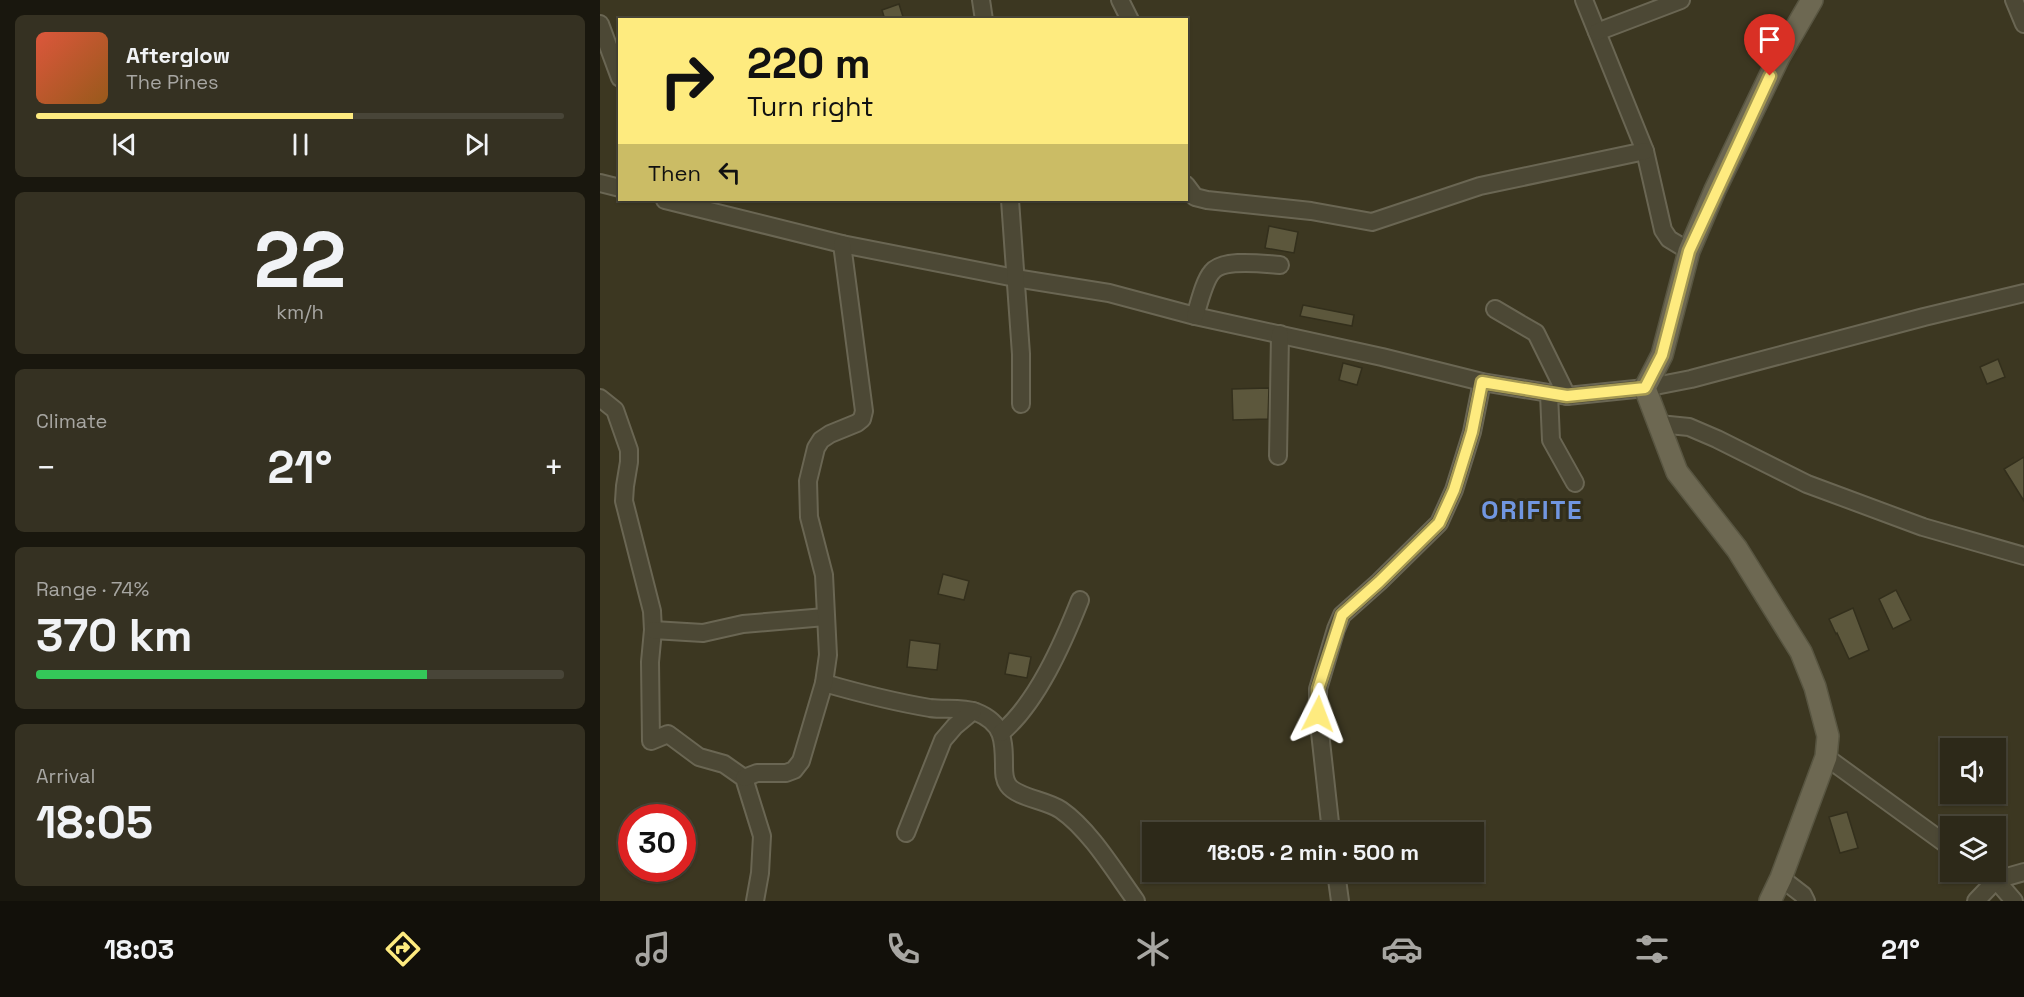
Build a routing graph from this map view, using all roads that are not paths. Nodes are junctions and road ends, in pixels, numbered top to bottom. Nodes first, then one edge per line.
1 (981, 0) edge
2 (1120, 0) edge
3 (1584, 0) edge
4 (1682, 0) edge
5 (1812, 0) edge
6 (2014, 0) edge
7 (984, 18) edge
8 (1130, 18) edge
9 (600, 24) edge
10 (2024, 24) edge
11 (1597, 32) junction
12 (618, 73) edge
13 (1645, 151) junction
14 (1188, 187) edge
15 (669, 201) edge
16 (1010, 201) edge
17 (842, 244) junction
18 (1689, 251) junction
19 (1280, 265) dead end
20 (1015, 278) junction
21 (2024, 293) edge
22 (1495, 309) dead end
23 (1195, 316) junction
24 (1280, 334) junction
25 (1482, 382) junction
26 (1645, 388) junction
27 (1549, 394) junction
28 (1567, 396) junction
29 (600, 398) edge
30 (1021, 404) dead end
31 (1659, 424) junction
32 (1278, 456) dead end
33 (1575, 483) dead end
34 (2024, 556) edge
35 (1080, 600) dead end
36 (825, 617) junction
37 (654, 630) junction
38 (824, 682) junction
39 (974, 711) junction
40 (1001, 733) junction
41 (1826, 757) junction
42 (744, 778) junction
43 (1330, 822) edge
44 (906, 833) dead end
45 (1940, 840) edge
46 (2024, 872) edge
47 (2006, 874) edge
48 (1781, 878) junction
49 (1337, 882) edge
50 (1987, 882) edge
51 (1996, 882) edge
52 (755, 901) edge
53 (1136, 901) edge
54 (1340, 901) edge
55 (1770, 901) edge
56 (1806, 901) edge
57 (1976, 901) edge
58 (2014, 901) edge

1 - 7 street
2 - 8 street
3 - 11 street
4 - 11 street
5 - 18 main road
6 - 10 street
9 - 12 street
11 - 13 street
13 - 14 street
13 - 18 street
15 - 17 street
16 - 20 street
17 - 20 street
17 - 36 street
18 - 26 main road
19 - 23 street
20 - 23 street
20 - 30 street
21 - 26 street
22 - 28 street
23 - 24 street
24 - 25 street
24 - 32 street
25 - 27 street
25 - 43 street
26 - 28 street
26 - 31 main road
27 - 28 street
27 - 33 street
29 - 37 street
31 - 34 street
31 - 41 main road
35 - 40 street
36 - 37 street
36 - 38 street
37 - 42 street
38 - 39 street
38 - 42 street
39 - 40 street
39 - 44 street
40 - 53 street
41 - 45 street
41 - 48 main road
42 - 52 street
46 - 47 street
48 - 55 main road
48 - 56 street
49 - 54 street
50 - 57 street
51 - 58 street

